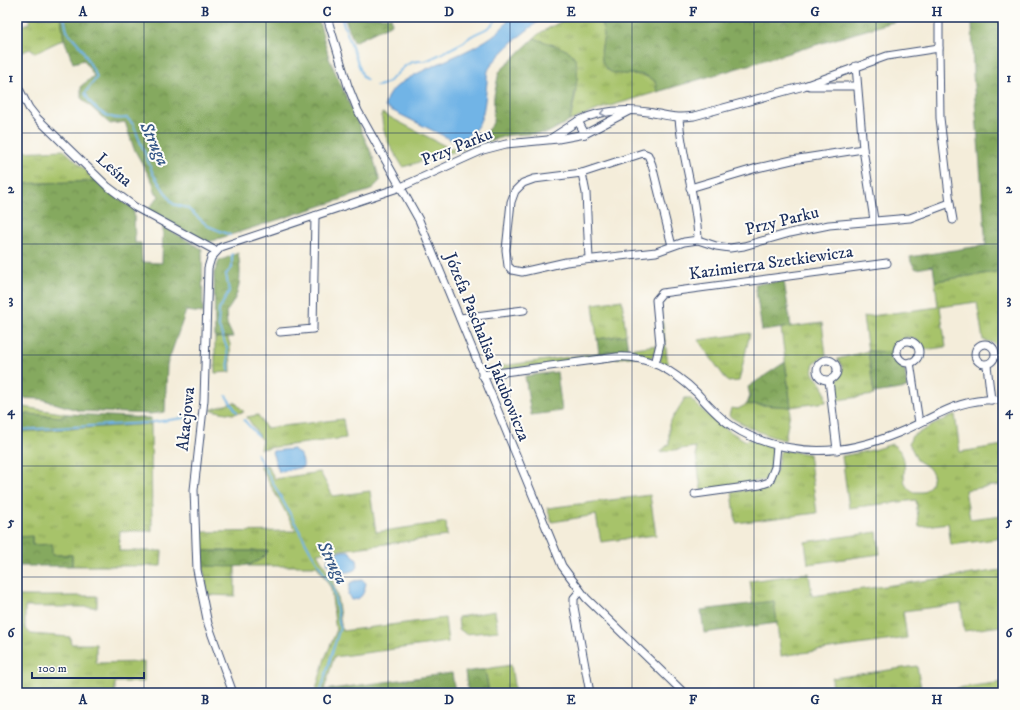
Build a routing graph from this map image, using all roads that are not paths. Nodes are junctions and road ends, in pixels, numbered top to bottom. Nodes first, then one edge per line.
1 (327, 17) edge
2 (939, 19) dead end
3 (939, 48) junction
4 (856, 66) junction
5 (17, 86) edge
6 (804, 86) junction
7 (857, 86) junction
8 (629, 111) junction
9 (679, 118) junction
10 (578, 121) junction
11 (585, 134) junction
12 (549, 139) junction
13 (863, 149) junction
14 (582, 173) junction
15 (401, 187) junction
16 (690, 188) junction
17 (950, 203) junction
18 (315, 216) junction
19 (874, 220) junction
20 (953, 220) dead end
21 (698, 240) junction
22 (672, 246) junction
23 (216, 251) junction
24 (589, 259) junction
25 (887, 262) dead end
26 (524, 310) dead end
27 (460, 318) junction
28 (280, 332) dead end
29 (910, 362) dead end
30 (655, 364) junction
31 (987, 365) dead end
32 (482, 375) junction
33 (829, 380) dead end
34 (991, 400) junction
35 (1003, 400) edge
36 (919, 423) junction
37 (777, 446) junction
38 (837, 450) junction
39 (695, 494) dead end
40 (580, 591) junction
41 (233, 693) edge
42 (590, 693) edge
43 (684, 693) edge

1 - 15 street, Józefa Paschalisa Jakubowicza
2 - 3 street
3 - 4 street, Przy Parku
3 - 17 street
4 - 6 street, Przy Parku
4 - 7 street
5 - 23 street, Leśna
6 - 7 street, Przy Parku
6 - 9 street, Przy Parku
7 - 13 street
8 - 9 street, Przy Parku
8 -> 10 street, Przy Parku
8 - 11 street, Przy Parku
9 - 16 street
10 - 11 street
10 - 12 street, Przy Parku
11 - 12 street, Przy Parku
12 - 15 street, Przy Parku
13 - 16 street
13 - 19 street
14 - 22 street
14 - 24 street
14 - 24 street
15 - 18 street
15 - 27 street, Józefa Paschalisa Jakubowicza
16 - 21 street
17 - 19 street, Przy Parku
17 - 20 street
18 - 23 street
18 - 28 street
19 - 21 street, Przy Parku
21 - 22 street
22 - 24 street
23 - 41 street, Akacjowa
25 - 30 street, Kazimierza Szetkiewicza
26 - 27 street
27 - 32 street, Józefa Paschalisa Jakubowicza
29 - 36 street
30 - 32 street
30 - 37 street
31 - 34 street
32 - 40 street, Józefa Paschalisa Jakubowicza
33 - 38 street
34 - 35 street
34 - 36 street
36 - 38 street
37 - 38 street
37 - 39 street
40 - 42 street
40 - 43 street, Józefa Paschalisa Jakubowicza

